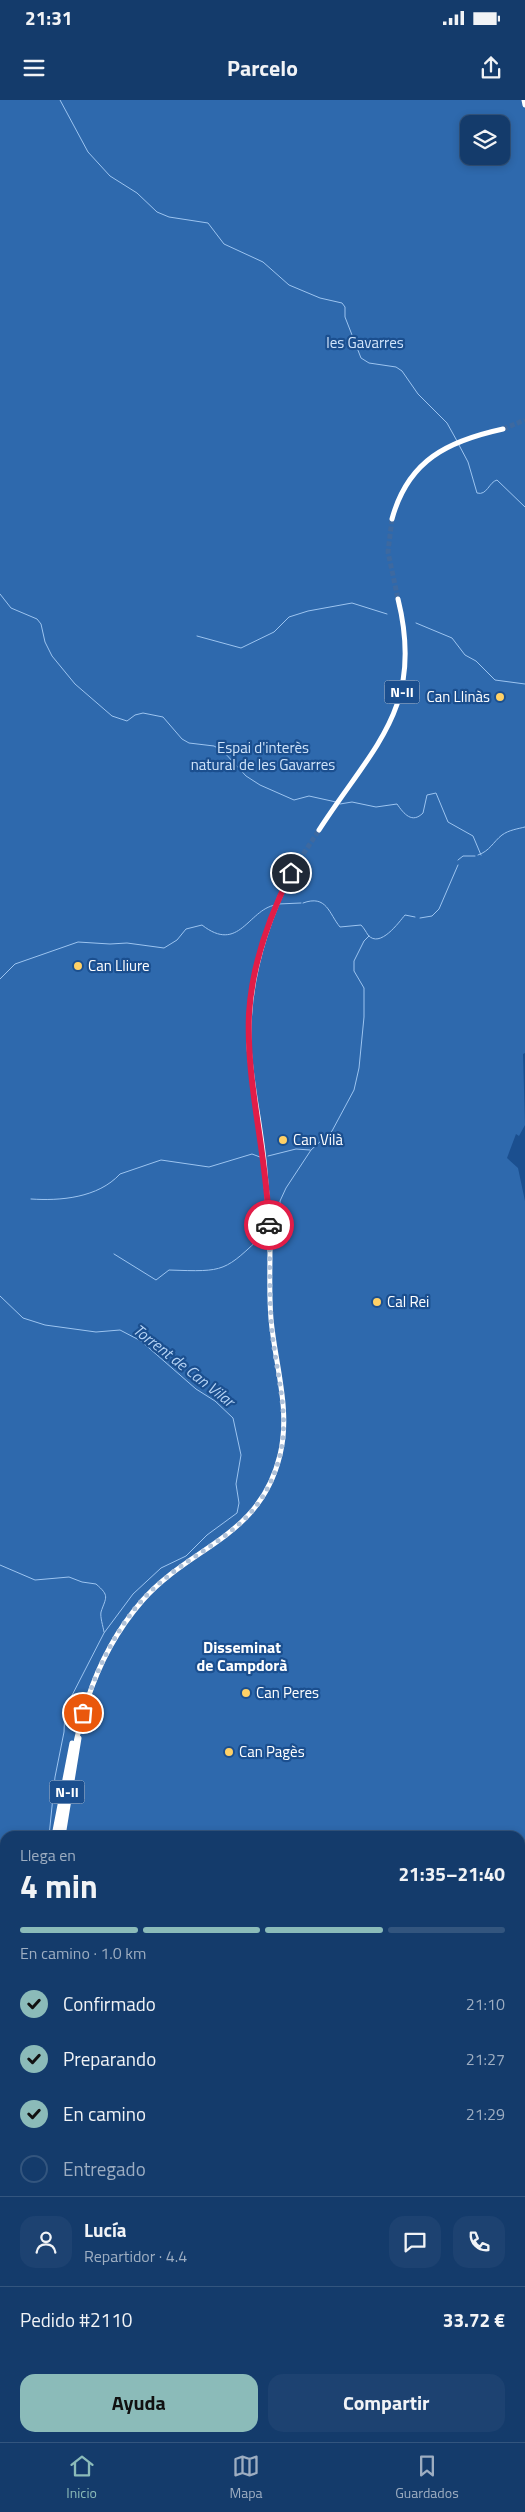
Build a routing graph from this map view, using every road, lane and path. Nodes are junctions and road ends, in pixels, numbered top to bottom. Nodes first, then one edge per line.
1 (524, 100) edge
2 (525, 105) edge
3 (503, 429) tunnel mouth
4 (392, 519) tunnel mouth
5 (398, 599) tunnel mouth
6 (319, 830) tunnel mouth
7 (291, 873) tunnel mouth
8 (88, 1693) junction
9 (79, 1724) junction
10 (55, 1831) edge
11 (60, 1831) edge
12 (64, 1831) edge

1 - 2 highway
3 - 4 highway
5 - 6 highway, N-II
7 - 8 highway, N-II
8 - 9 highway, N-II
8 - 12 highway
9 - 10 highway
9 - 11 highway, N-II

